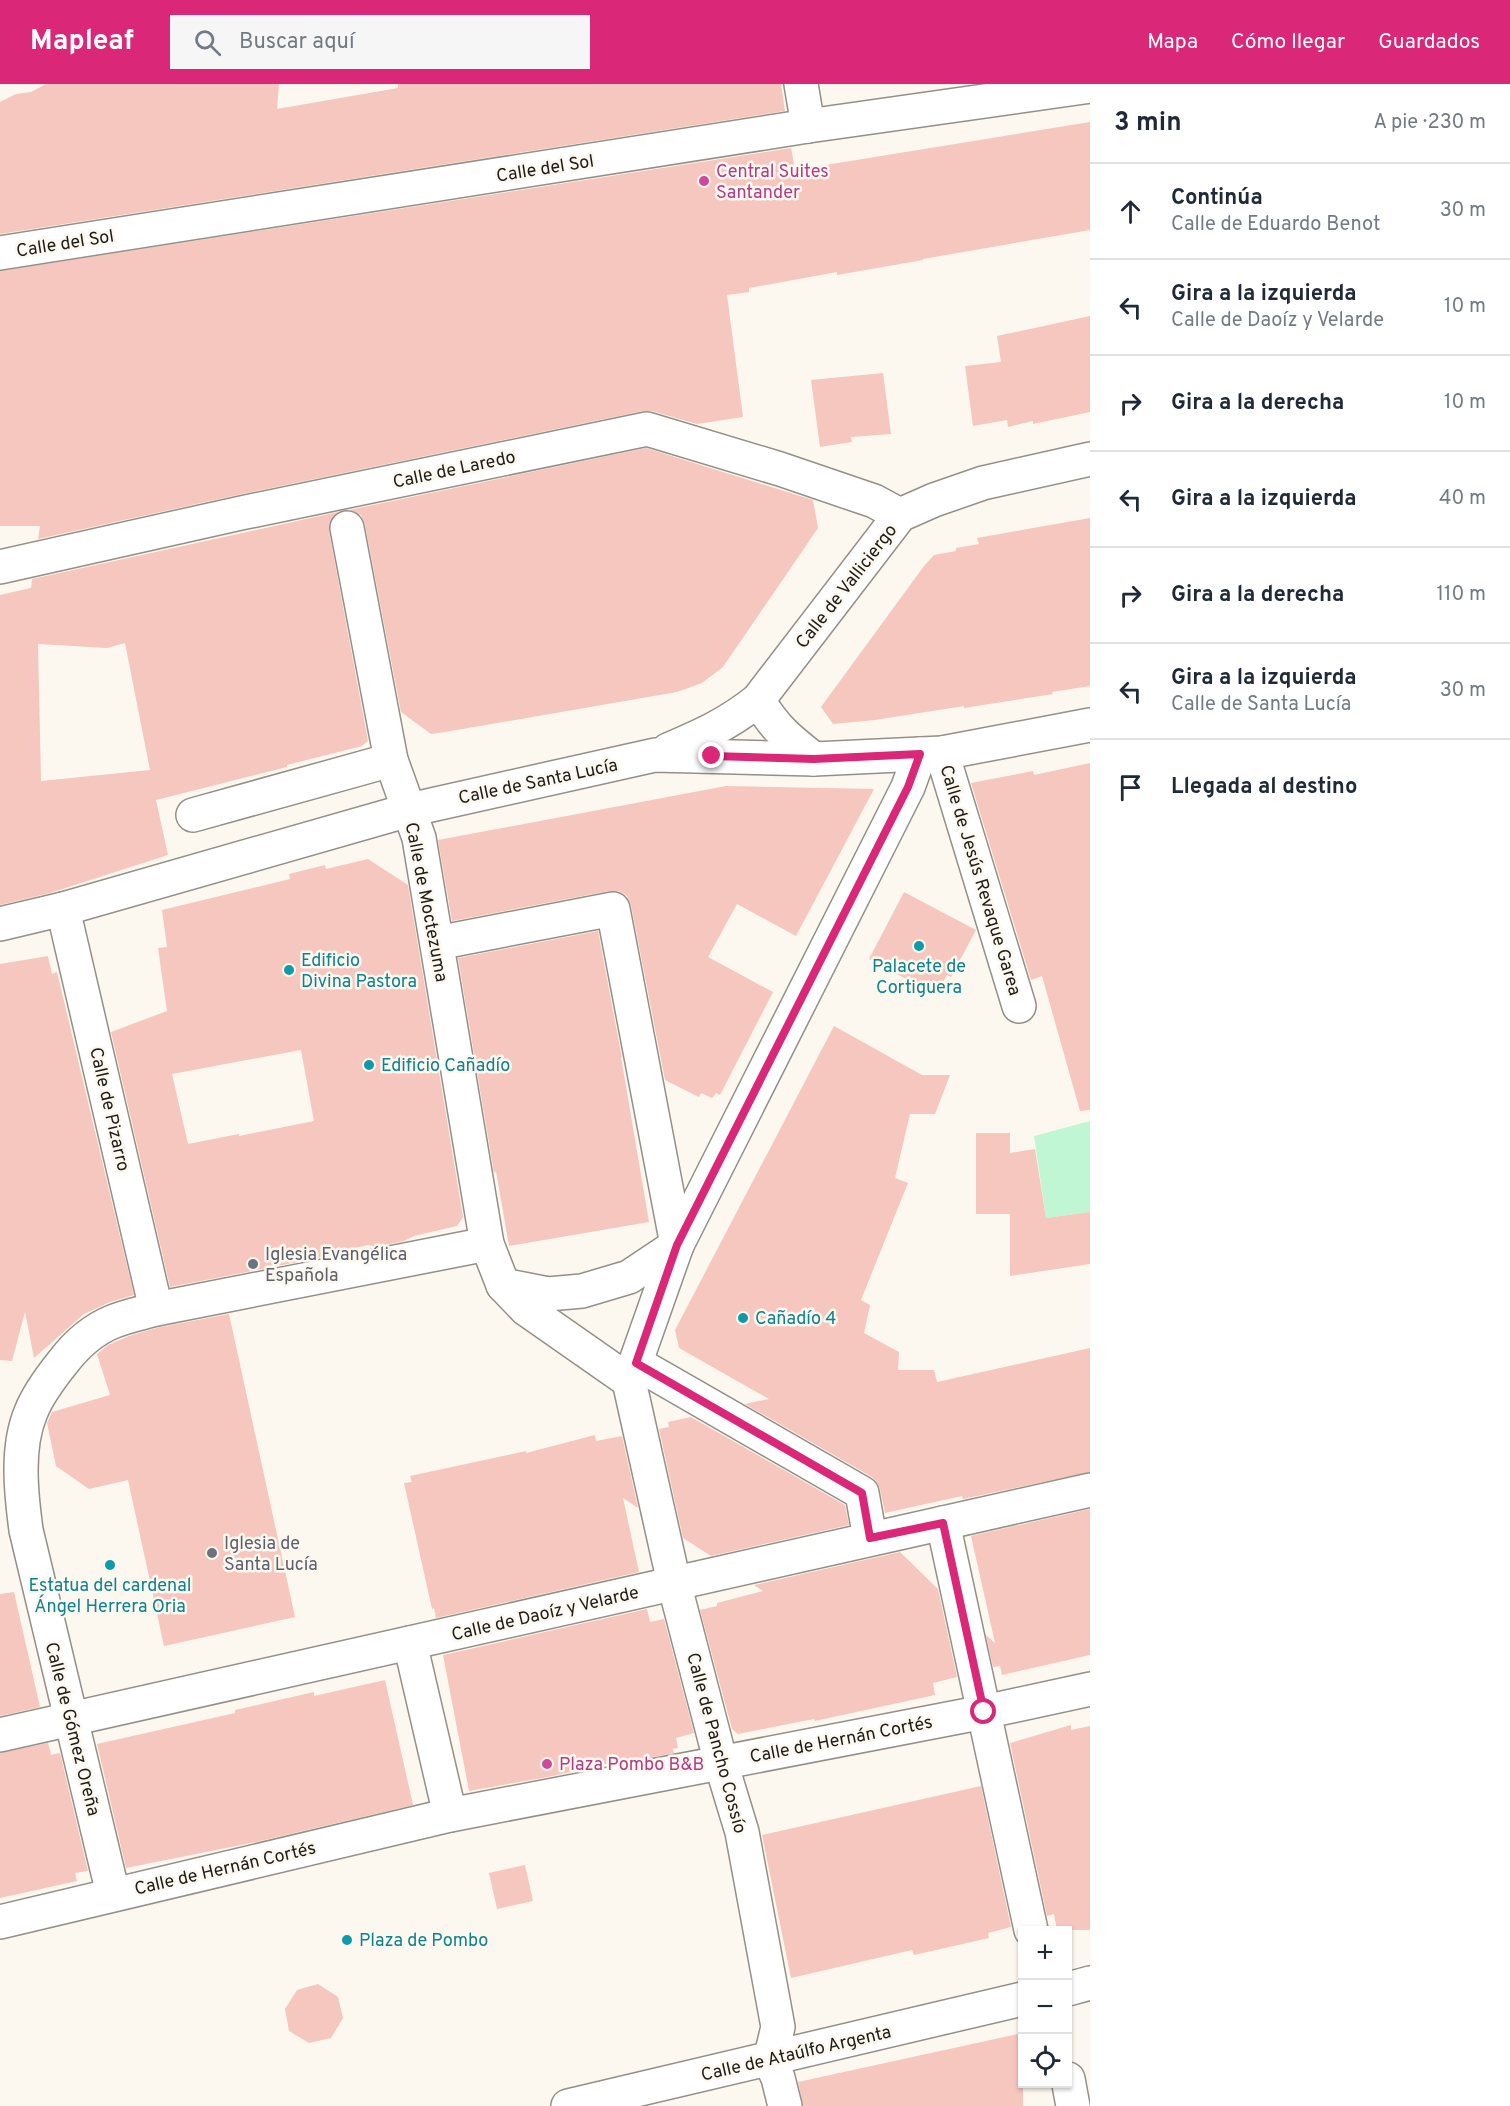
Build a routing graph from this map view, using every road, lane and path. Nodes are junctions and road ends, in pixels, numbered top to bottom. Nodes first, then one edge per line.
1 (801, 84) edge
2 (1090, 86) edge
3 (808, 126) junction
4 (0, 253) edge
5 (1090, 459) edge
6 (900, 515) junction
7 (347, 528) dead end
8 (0, 567) edge
9 (758, 700) junction
10 (1090, 725) edge
11 (931, 754) junction
12 (655, 755) junction
13 (814, 759) junction
14 (391, 760) junction
15 (409, 810) junction
16 (193, 815) dead end
17 (63, 909) junction
18 (0, 924) edge
19 (437, 943) junction
20 (1019, 1006) dead end
21 (487, 1244) junction
22 (677, 1245) junction
23 (503, 1285) junction
24 (156, 1309) junction
25 (632, 1372) junction
26 (1090, 1490) edge
27 (943, 1523) junction
28 (13, 1533) edge
29 (870, 1538) junction
30 (674, 1583) junction
31 (410, 1643) junction
32 (1090, 1689) edge
33 (984, 1712) junction
34 (70, 1719) junction
35 (0, 1735) edge
36 (721, 1762) junction
37 (450, 1815) junction
38 (113, 1894) junction
39 (0, 1922) edge
40 (1030, 1926) edge
41 (1090, 1983) edge
42 (1072, 1988) edge
43 (1018, 2000) edge
44 (770, 2060) junction
45 (1070, 2088) edge
46 (568, 2106) edge
47 (785, 2106) edge
48 (1073, 2106) edge

1 - 3 street
2 - 3 street, Calle del Sol
3 - 4 street, Calle del Sol
5 - 6 street, Calle de Valliciergo
6 - 8 street, Calle de Laredo
6 - 9 street, Calle de Valliciergo
7 - 14 street, Calle de Moctezuma
9 - 12 street, Calle de Valliciergo
9 - 13 street
10 - 11 street, Calle de Santa Lucía
11 - 13 street, Calle de Santa Lucía
11 - 20 street, Calle de Jesús Revaque Garea
11 - 22 street
12 - 13 street, Calle de Santa Lucía
12 - 15 street, Calle de Santa Lucía
14 - 15 street, Calle de Moctezuma
14 - 16 street
15 - 17 street, Calle de Santa Lucía
15 - 19 street, Calle de Moctezuma
17 - 18 street, Calle de Santa Lucía
17 - 24 street, Calle de Pizarro
19 - 21 street, Calle de Moctezuma
19 - 22 street
21 - 23 street
21 - 24 street, Calle de Gómez Oreña
22 - 23 street
22 - 25 street
23 - 25 street
24 - 28 street, Calle de Gómez Oreña
25 - 29 street
25 - 30 street, Calle de Pancho Cossío
26 - 27 street, Calle de Daoíz y Velarde
27 - 29 street, Calle de Daoíz y Velarde
27 - 33 street
28 - 34 street, Calle de Gómez Oreña
29 - 30 street, Calle de Daoíz y Velarde
30 - 31 street, Calle de Daoíz y Velarde
30 - 36 street, Calle de Pancho Cossío
31 - 34 street, Calle de Daoíz y Velarde
31 - 37 street
32 - 33 street, Calle de Hernán Cortés
33 - 36 street, Calle de Hernán Cortés
33 - 40 street
34 - 35 street, Calle de Daoíz y Velarde
34 - 38 street, Calle de Gómez Oreña
36 - 37 street, Calle de Hernán Cortés
36 - 44 street, Calle de Pancho Cossío
37 - 38 street, Calle de Hernán Cortés
38 - 39 street, Calle de Hernán Cortés
41 - 42 street
43 - 44 street, Calle de Ataúlfo Argenta
44 - 46 street, Calle de Ataúlfo Argenta
44 - 47 street
45 - 48 street

